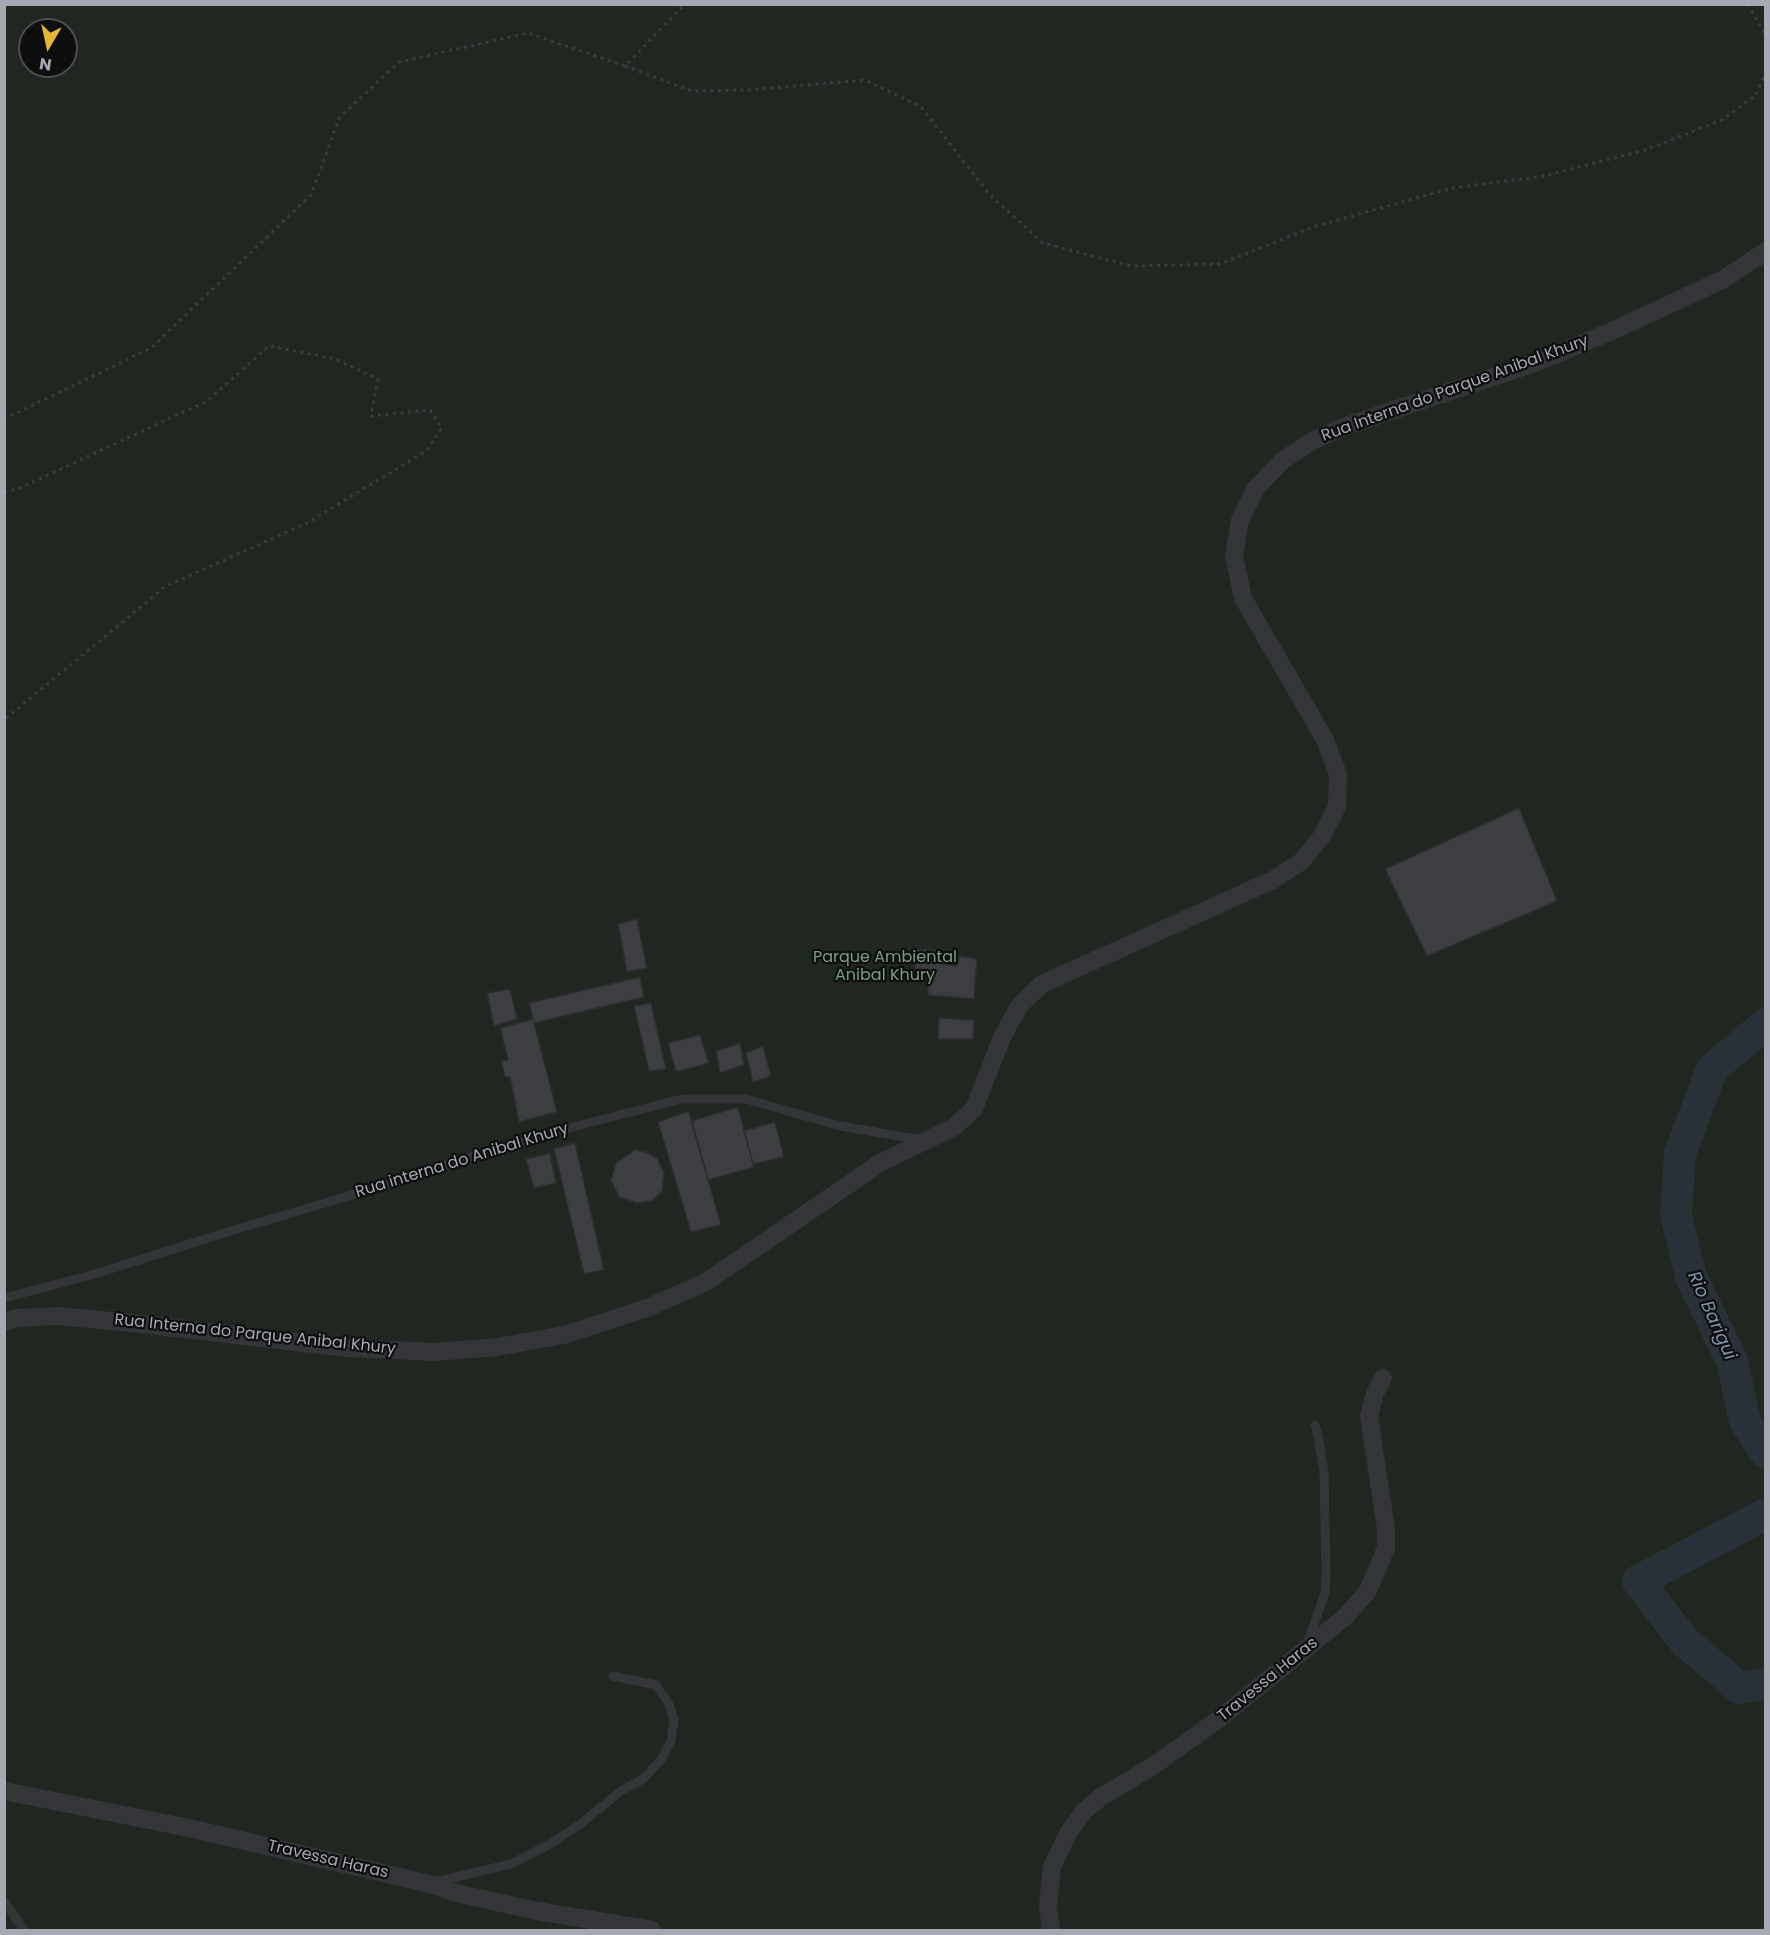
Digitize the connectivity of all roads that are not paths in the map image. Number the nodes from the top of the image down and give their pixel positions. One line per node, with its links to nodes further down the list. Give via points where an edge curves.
1 (1766, 251): 2 (street, Rua Interna do Parque Anibal Khury, via 1724,279 1612,331 1535,363 1314,440 1283,460 1256,488 1240,520 1234,556 1243,598 1325,740 1338,774 1336,807 1322,836 1302,861 1273,880 1042,984 1020,1005 1003,1035 974,1109 954,1127)
2 (926, 1141): 3 (lane, Rua interna do Anibal Khury, via 840,1126 746,1099 682,1099 557,1131 95,1274); 4 (street, Rua Interna do Parque Anibal Khury, via 880,1163 706,1282 647,1308 553,1337 435,1352 347,1348 58,1316)
3 (4, 1298)
4 (4, 1322)
5 (1383, 1378): 7 (street, Travessa Haras, via 1369,1416 1386,1548 1368,1591 1346,1617)
6 (1315, 1425): 7 (lane, via 1324,1472 1326,1575 1322,1603)
7 (1305, 1649): 14 (street, Travessa Haras, via 1219,1719 1084,1811 1052,1867 1048,1906)
8 (613, 1676): 10 (lane, via 656,1685 669,1704 674,1719 671,1742 661,1760 644,1779 621,1791 552,1843 512,1864)
9 (4, 1791): 10 (street, Travessa Haras, via 189,1828)
10 (430, 1884): 13 (street, Travessa Haras, via 537,1911)
11 (4, 1901): 12 (lane)
12 (24, 1930)
13 (652, 1930)
14 (1051, 1930)

